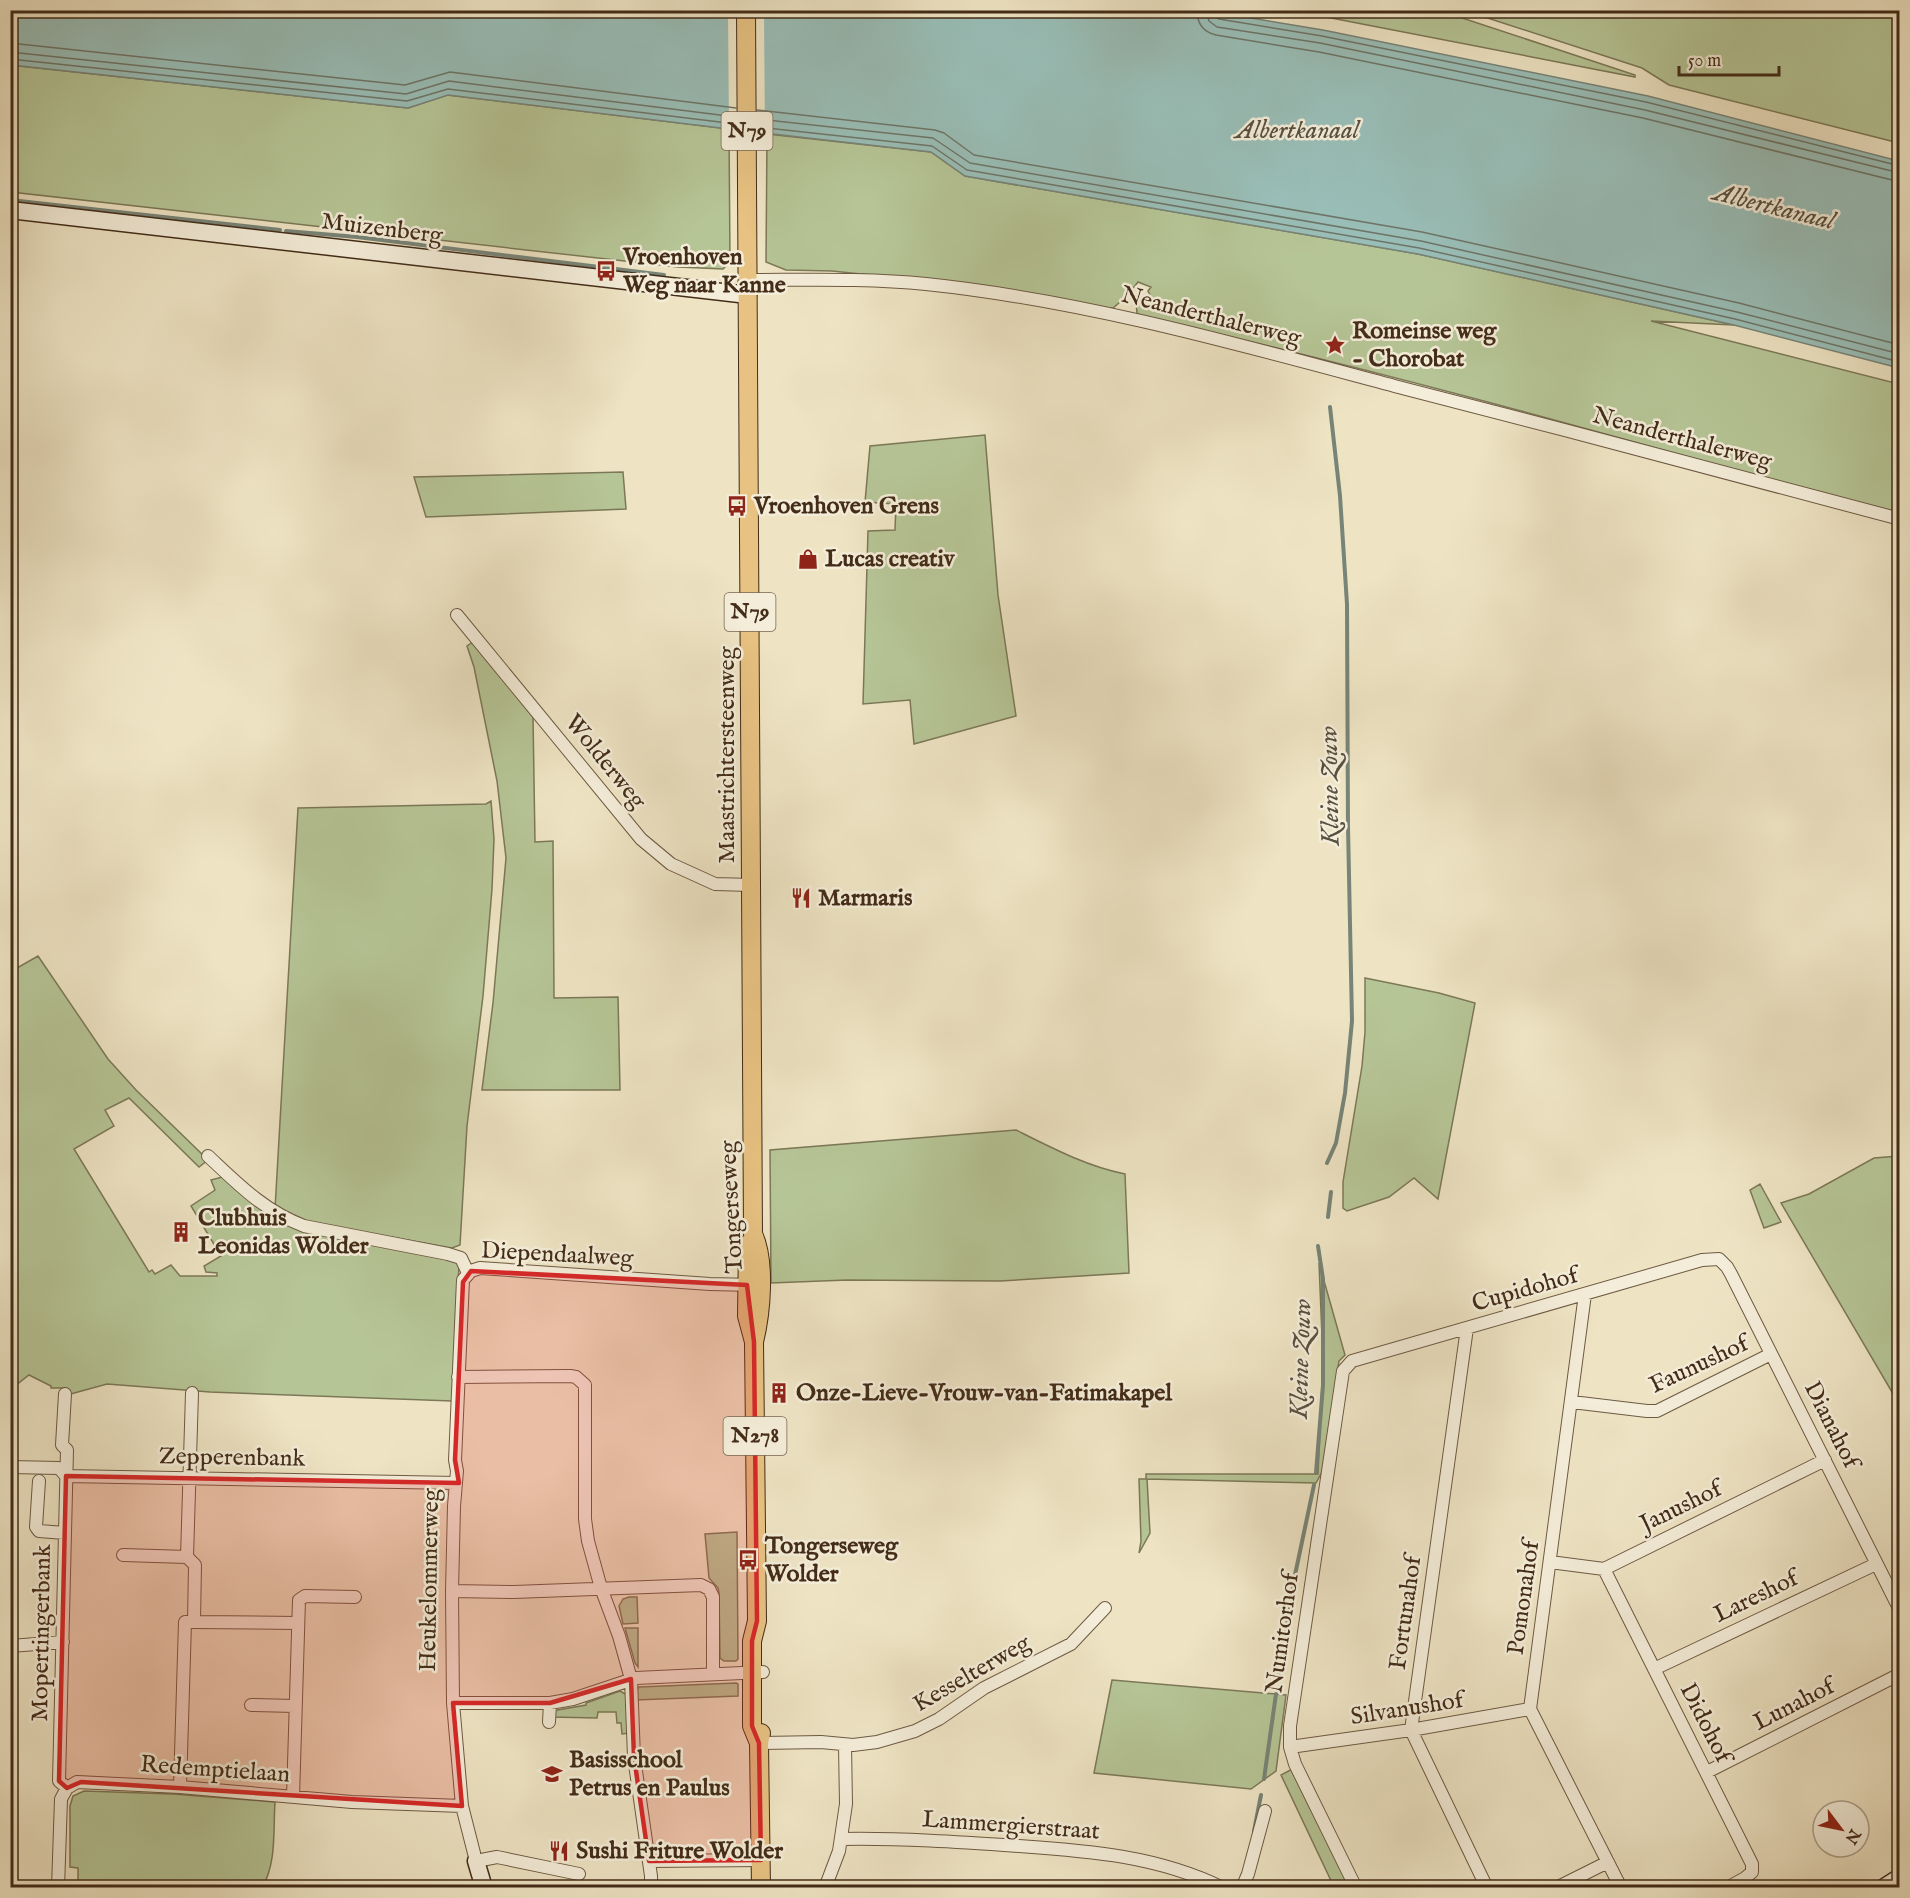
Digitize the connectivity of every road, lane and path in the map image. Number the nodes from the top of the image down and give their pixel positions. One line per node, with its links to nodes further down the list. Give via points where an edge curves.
1 (746, 10): 3 (main road, Maastrichtersteenweg / N79)
2 (10, 210): 3 (street, Muizenberg)
3 (748, 287): 4 (street, Neanderthalerweg, via 783,279 923,284 1122,315); 6 (main road, Maastrichtersteenweg / N79)
4 (1899, 519)
5 (457, 615): 6 (street, Wolderweg, via 641,839 671,864 715,884)
6 (751, 885): 7 (main road, Maastrichtersteenweg / N79)
7 (753, 1068): 11 (main road, Tongerseweg / N278, via 753,1234 748,1245)
8 (208, 1156): 10 (street, Diependaalweg, via 267,1209 293,1222 448,1254 461,1258)
9 (1723, 1261): 12 (street, Cupidohof, via 1702,1260); 14 (street, Dianahof)
10 (468, 1273): 11 (street, Diependaalweg, via 480,1268); 16 (street, Heukelommerweg, via 463,1282)
11 (754, 1285): 42 (main road, Tongerseweg / N278, via 747,1316 754,1342 757,1621 752,1641)
12 (1585, 1294): 13 (street, Cupidohof); 19 (street, Pomonahof)
13 (1467, 1328): 15 (street, Cupidohof, via 1352,1361); 52 (street, Fortunahof)
14 (1772, 1354): 19 (street, Faunushof, via 1658,1411); 20 (street, Dianahof)
15 (1343, 1371): 55 (street, Numitorhof)
16 (458, 1377): 25 (street, Heukelommerweg); 32 (street, via 570,1376 585,1385 585,1519)
17 (192, 1393): 23 (street)
18 (64, 1394): 22 (street, Mopertingerbank, via 62,1445 67,1450)
19 (1572, 1402): 29 (street, Pomonahof)
20 (1825, 1460): 30 (street, Dianahof); 31 (street, Janushof)
21 (10, 1467): 22 (street, Zepperenbank, via 59,1468)
22 (66, 1476): 23 (street, Zepperenbank); 26 (street, Mopertingerbank)
23 (190, 1479): 25 (street, Zepperenbank); 28 (street)
24 (39, 1480): 26 (street, via 36,1527 39,1531)
25 (456, 1483): 33 (street, Heukelommerweg)
26 (65, 1533): 39 (street, Mopertingerbank)
27 (123, 1555): 28 (street)
28 (187, 1557): 37 (street, via 195,1565)
29 (1550, 1562): 31 (street); 50 (street, Pomonahof)
30 (1876, 1563): 36 (street, Dianahof); 41 (street, Lareshof)
31 (1604, 1569): 41 (street, Didohof)
32 (601, 1588): 33 (street); 43 (street, via 701,1585 709,1589 713,1597); 45 (street)
33 (452, 1591): 46 (street, Heukelommerweg)
34 (355, 1597): 38 (street, via 303,1596)
35 (1105, 1608): 54 (street, Kesselterweg, via 1071,1644 984,1688 926,1726 877,1742)
36 (1899, 1610)
37 (194, 1622): 38 (street); 57 (street, via 185,1622)
38 (297, 1623): 49 (street)
39 (63, 1642): 40 (street); 58 (street, Mopertingerbank, via 59,1781)
40 (10, 1647)
41 (1654, 1669): 56 (street, Didohof)
42 (757, 1672): 43 (street); 53 (main road, Tongerseweg / N278, via 752,1726)
43 (713, 1674): 45 (street)
44 (1899, 1674): 56 (street, Lunahof)
45 (631, 1679): 47 (street); 65 (street, via 634,1757)
46 (453, 1703): 47 (street); 60 (street, Heukelommerweg)
47 (549, 1703): 51 (street)
48 (251, 1705): 49 (street)
49 (295, 1706): 59 (street)
50 (1530, 1709): 52 (street, Silvanushof); 66 (street)
51 (549, 1722)
52 (1411, 1731): 55 (street, Silvanushof); 77 (street)
53 (759, 1743): 54 (street, Kesselterweg); 63 (main road, Tongerseweg / N278)
54 (845, 1744): 62 (street, via 846,1803)
55 (1290, 1747): 76 (street, Numitorhof)
56 (1707, 1772): 80 (street, Didohof, via 1752,1864 1752,1872)
57 (180, 1787): 58 (street, Redemptielaan, via 81,1782); 59 (street, Redemptielaan)
58 (67, 1788): 69 (street, via 62,1799)
59 (293, 1797): 60 (street, Redemptielaan)
60 (462, 1806): 64 (street, Heukelommerweg)
61 (1265, 1811): 75 (street)
62 (841, 1839): 73 (street); 74 (street, Lammergierstraat, via 950,1841 1095,1852 1178,1869)
63 (761, 1860): 65 (street); 72 (main road, Tongerseweg / N278)
64 (477, 1861): 67 (street, via 497,1857); 70 (street, Heukelommerweg)
65 (649, 1861): 71 (street, via 651,1887)
66 (1608, 1862): 78 (street); 79 (street)
67 (579, 1874)
68 (1899, 1877): 81 (street)
69 (58, 1887)
70 (484, 1887)
71 (642, 1887)
72 (761, 1887)
73 (825, 1887)
74 (1223, 1887)
75 (1242, 1887)
76 (1356, 1887)
77 (1488, 1887)
78 (1556, 1887)
79 (1621, 1887)
80 (1727, 1887)
81 (1883, 1887)

